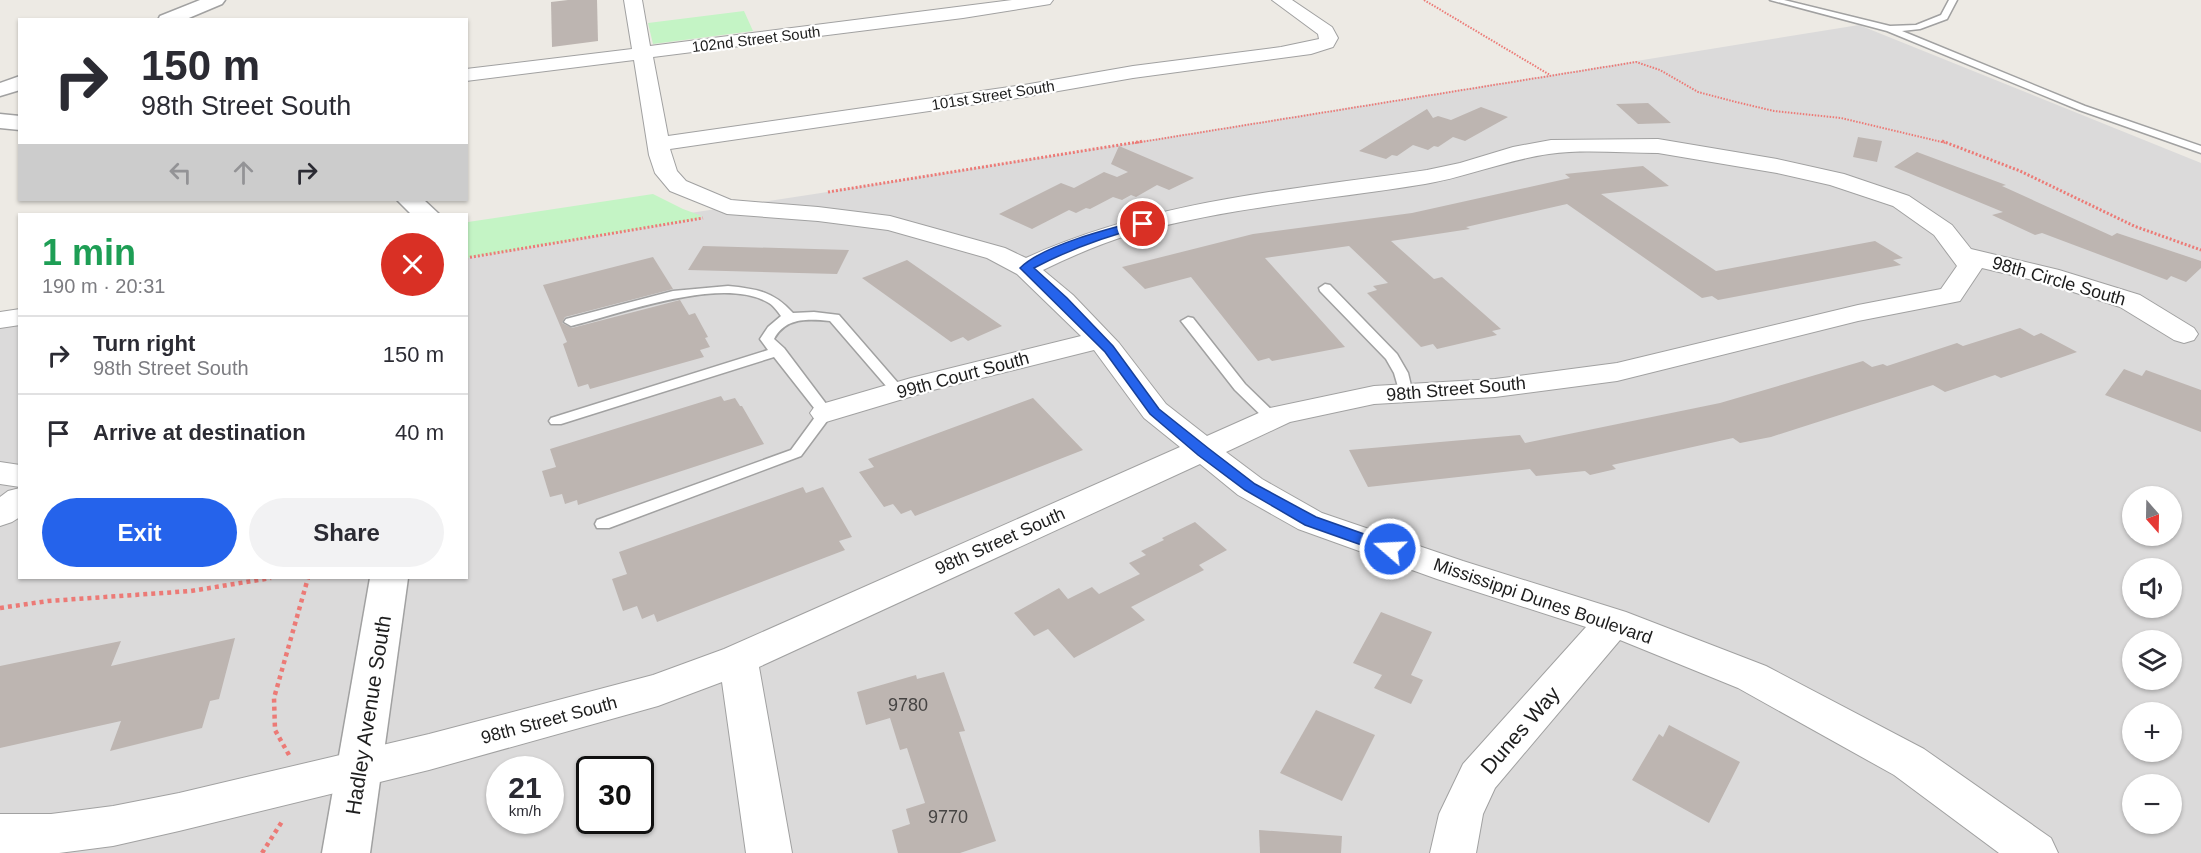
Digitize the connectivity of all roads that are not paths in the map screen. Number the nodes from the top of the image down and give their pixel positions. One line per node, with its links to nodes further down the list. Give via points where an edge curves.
1 (216, 0): 7 (street)
2 (633, 0): 9 (street, Mississippi Dunes Boulevard)
3 (1044, 0): 9 (street, 102nd Street South, via 862,17)
4 (1281, 0): 15 (street, 101st Street South, via 1326,31 1326,43 1281,54 1133,72)
5 (1774, 0): 8 (lane)
6 (1953, 0): 8 (lane, via 1944,17 1917,27)
7 (172, 18)
8 (1890, 29): 16 (lane, via 2082,108)
9 (642, 53): 10 (street, 102nd Street South); 15 (street, Mississippi Dunes Boulevard)
10 (468, 75)
11 (18, 83): 12 (street)
12 (0, 90)
13 (0, 122): 14 (street)
14 (18, 123)
15 (658, 144): 20 (street, Mississippi Dunes Boulevard, via 666,173 678,186 722,205 890,223 996,253)
16 (2201, 150)
17 (410, 201): 18 (street)
18 (425, 213)
19 (1962, 255): 20 (street, via 1943,230 1901,201 1836,179 1658,146 1609,145 1551,147 1427,177 1182,214 1103,234); 27 (street, 98th Circle South, via 2130,300); 31 (street, 98th Street South, via 1970,266 1950,295 1858,313 1617,372 1495,388)
20 (1026, 268): 28 (street, Mississippi Dunes Boulevard)
21 (1325, 288): 31 (lane, via 1392,357)
22 (18, 317): 24 (street)
23 (789, 317): 26 (lane, via 774,301 754,293 706,290); 29 (lane, via 772,327 767,339); 30 (lane, via 834,318)
24 (0, 320)
25 (1188, 321): 33 (lane, via 1240,387)
26 (571, 322)
27 (2184, 334)
28 (1100, 340): 30 (street, 99th Court South); 35 (street, Mississippi Dunes Boulevard, via 1155,411)
29 (779, 351): 32 (lane); 34 (lane)
30 (898, 391): 32 (street, 99th Court South)
31 (1406, 393): 33 (street, 98th Street South, via 1374,395)
32 (826, 413): 40 (lane, via 796,453)
33 (1272, 418): 35 (street, 98th Street South)
34 (556, 421)
35 (1203, 452): 42 (street, Mississippi Dunes Boulevard, via 1250,487 1310,521); 43 (street, 98th Street South)
36 (0, 473): 37 (street)
37 (18, 476)
38 (18, 500): 39 (street)
39 (0, 514)
40 (603, 524)
41 (389, 579): 44 (street, Hadley Avenue South)
42 (1613, 622): 48 (street, Dunes Way, via 1478,777 1461,814); 49 (street, Mississippi Dunes Boulevard, via 1752,676 1909,762)
43 (738, 660): 44 (street, 98th Street South, via 658,690); 47 (street)
44 (360, 770): 45 (street, 98th Street South, via 113,826 51,834); 46 (street, Hadley Avenue South)
45 (0, 834)
46 (346, 853)
47 (769, 853)
48 (1453, 853)
49 (2035, 853)

